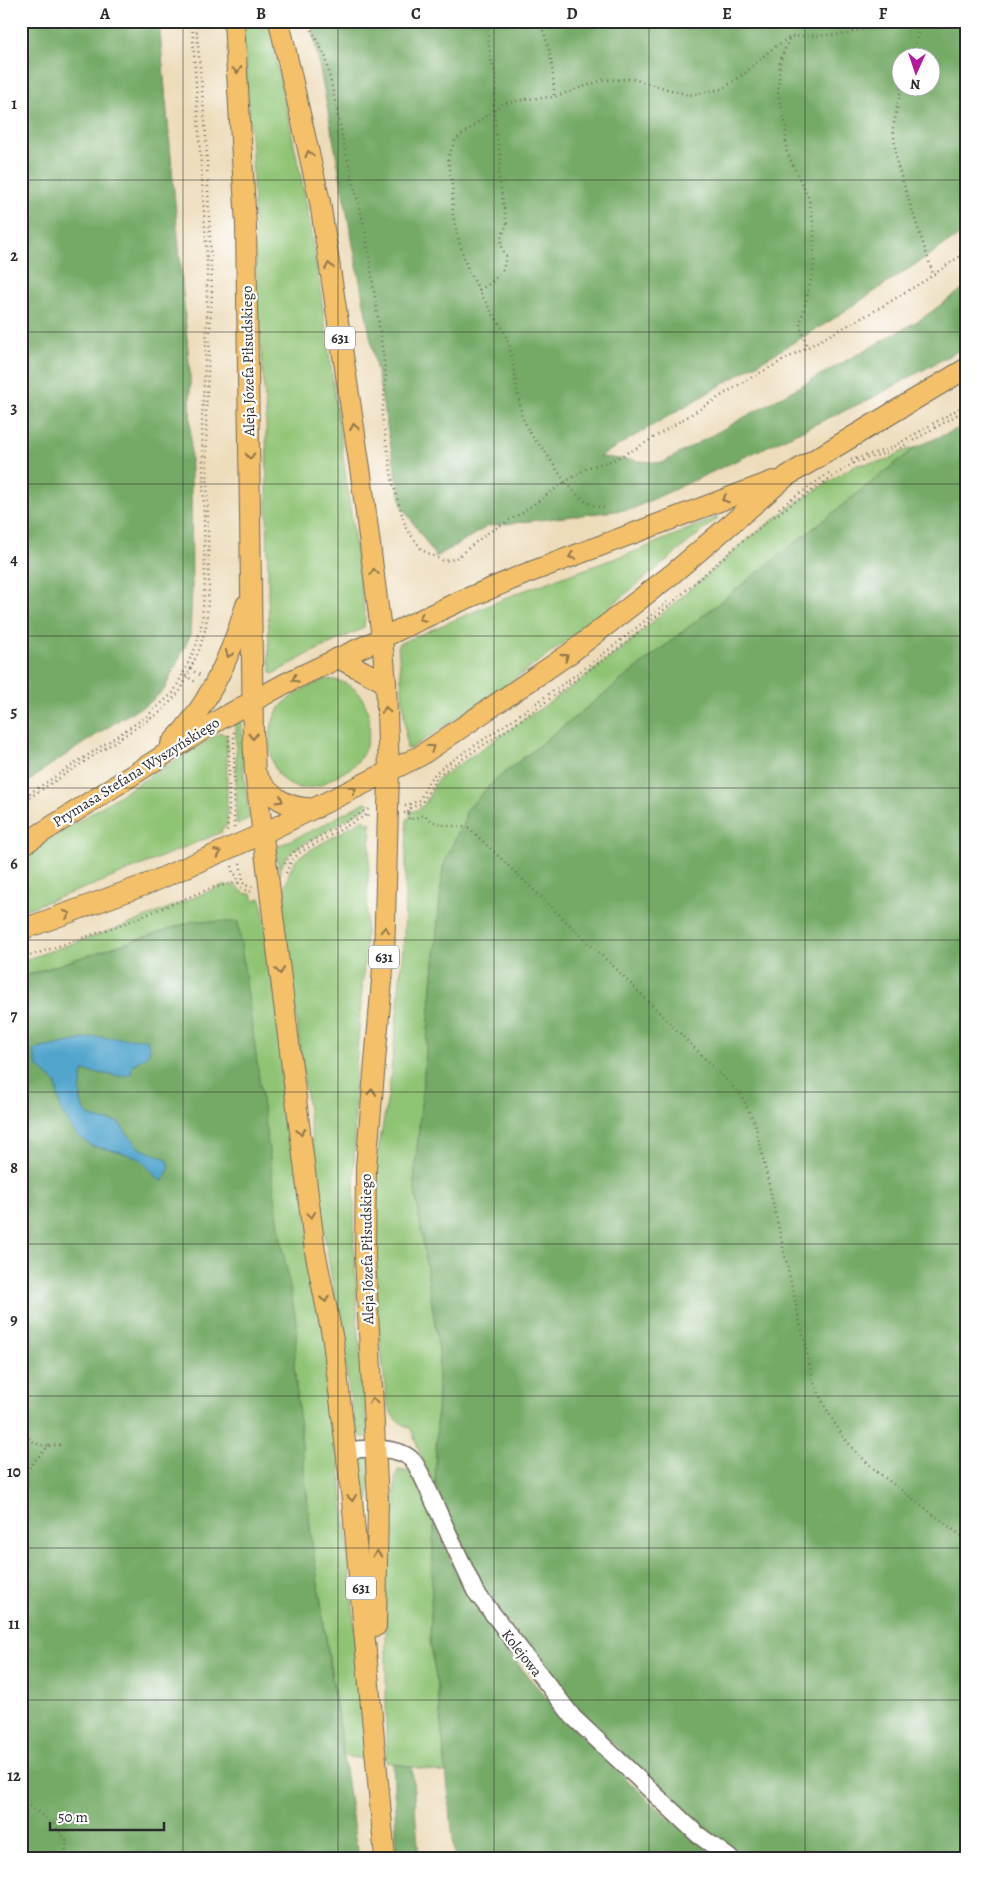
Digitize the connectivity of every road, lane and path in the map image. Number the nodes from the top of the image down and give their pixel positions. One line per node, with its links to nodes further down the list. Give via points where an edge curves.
1 (192, 21): 29 (path, via 207,260 202,420 205,578 202,622 196,646)
2 (196, 21): 30 (path, via 206,138 212,291 206,411 209,588 206,626)
3 (234, 21): 26 (main road, Aleja Józefa Piłsudskiego / 631, one-way to 26, via 246,225)
4 (279, 21): 27 (main road, 631, one-way to 4, via 320,202)
5 (307, 21): 24 (path, via 326,58 366,234 386,375 382,415 385,440 406,528 422,550 443,562 455,559 486,534)
6 (484, 21): 14 (path, via 497,80)
7 (539, 21): 12 (path, via 548,47)
8 (887, 21): 10 (path, via 847,34)
9 (921, 21): 11 (path)
10 (790, 37): 12 (path, via 722,89 689,95 632,79 603,80); 18 (path, via 780,61 778,94 786,125 786,150 809,199 814,227 814,268 800,325)
11 (914, 48)
12 (554, 97): 14 (path, via 502,104)
13 (899, 98): 16 (path, via 893,128 897,164)
14 (495, 110): 17 (path, via 501,160 498,173 507,224 501,238 506,256 503,270); 17 (path, via 455,140 448,158 453,216 459,242 467,268)
15 (967, 251): 16 (path)
16 (933, 275): 18 (path)
17 (479, 290): 24 (path, via 504,330 522,417)
18 (807, 348): 24 (path, via 637,448 611,461 589,467)
19 (967, 368): 23 (main road)
20 (967, 404): 22 (path, via 891,448)
21 (967, 410): 41 (path, via 897,450 855,462 783,510 746,538 627,642 514,725 438,775 420,805)
22 (876, 452)
23 (787, 476): 27 (main road, one-way to 27, via 525,574 456,602); 36 (main road, one-way to 23, via 420,756 569,654 671,575)
24 (565, 482): 25 (path, via 584,502)
25 (606, 508)
26 (251, 574): 32 (main road, one-way to 32, via 238,631 224,667); 33 (main road, Aleja Józefa Piłsudskiego / 631)
27 (382, 638): 28 (main road); 31 (main road, 631)
28 (338, 658): 31 (main road); 33 (main road, one-way to 33)
29 (183, 674): 30 (path); 38 (path, via 173,693 146,718)
30 (187, 676): 32 (path); 39 (path, via 181,690 162,711)
31 (386, 683): 36 (main road, 631, one-way to 31)
32 (210, 691): 37 (main road, via 175,740)
33 (252, 701): 34 (main road, Prymasa Stefana Wyszyńskiego); 35 (main road, 631, one-way to 35)
34 (222, 718): 37 (main road, Prymasa Stefana Wyszyńskiego); 44 (path, via 230,730 227,829)
35 (255, 772): 40 (main road, one-way to 40, via 264,788 278,799 295,807); 42 (main road, 631)
36 (389, 772): 40 (main road, one-way to 36); 41 (main road, Aleja Józefa Piłsudskiego / 631)
37 (131, 776): 43 (main road, Prymasa Stefana Wyszyńskiego)
38 (21, 799)
39 (21, 803)
40 (317, 808): 42 (main road)
41 (398, 814): 45 (path, via 368,817 368,814 299,854 291,861); 53 (main road, Aleja Józefa Piłsudskiego / 631, one-way to 41, via 365,1257 366,1167); 58 (path, via 409,820 424,815 440,825 469,828 741,1095 755,1123 814,1380 825,1407 841,1434 876,1471)
42 (262, 834): 44 (main road); 47 (main road, Aleja Józefa Piłsudskiego / 631)
43 (21, 846)
44 (230, 848): 46 (path); 48 (main road, one-way to 44, via 150,883)
45 (286, 876)
46 (238, 882): 47 (path, via 242,889 253,891 254,895); 49 (path, via 211,888 126,923)
47 (270, 892): 54 (main road, Aleja Józefa Piłsudskiego / 631, one-way to 54, via 315,1251 333,1340)
48 (21, 930)
49 (21, 960)
50 (21, 1432): 52 (path, via 36,1444)
51 (60, 1445): 52 (path)
52 (48, 1446): 55 (path, via 25,1472)
53 (376, 1449): 54 (street, Kolejowa); 59 (main road, Aleja Józefa Piłsudskiego / 631, one-way to 53); 63 (street, Kolejowa, via 395,1451 412,1459 475,1591 573,1717 697,1834)
54 (345, 1450): 59 (main road, Aleja Józefa Piłsudskiego / 631, one-way to 59)
55 (21, 1486)
56 (21, 1492): 57 (path, via 27,1505)
57 (21, 1526)
58 (967, 1540)
59 (374, 1726): 62 (main road, Aleja Józefa Piłsudskiego / 631)
60 (21, 1800): 61 (path, via 54,1824 66,1840)
61 (66, 1858)
62 (385, 1858)
63 (730, 1858)

